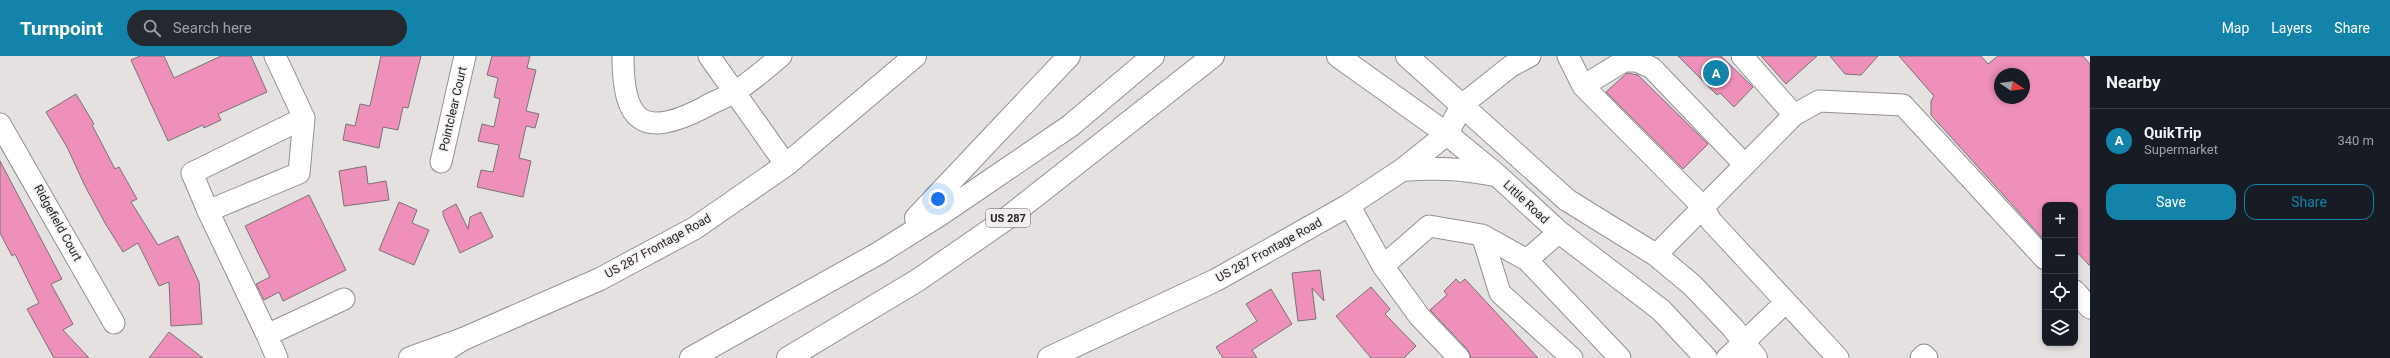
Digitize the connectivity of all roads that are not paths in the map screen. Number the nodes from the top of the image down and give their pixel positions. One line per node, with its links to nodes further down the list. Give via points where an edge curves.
1 (275, 56): 19 (street)
2 (465, 56): 22 (street, Pointclear Court)
3 (623, 56): 16 (street, via 624,90 631,108 641,119 654,124 681,119)
4 (708, 56): 16 (street)
5 (781, 56): 16 (street)
6 (915, 56): 23 (main road, US 287 Frontage Road)
7 (1069, 56): 32 (main road, via 938,198)
8 (1153, 56): 32 (main road, via 1070,126)
9 (1213, 56): 49 (main road, US 287, via 1006,219 918,280)
10 (1338, 56): 21 (main road, Little Road)
11 (1407, 56): 17 (main road)
12 (1530, 56): 17 (street, via 1511,66)
13 (1568, 56): 15 (street)
14 (1742, 56): 18 (street)
15 (1583, 86): 24 (street, via 1624,61 1637,61 1652,68); 28 (street)
16 (734, 93): 23 (street)
17 (1462, 105): 21 (main road, US 287 Frontage Road); 33 (main road, via 1567,200)
18 (1794, 115): 24 (street); 34 (street, via 1819,101 1903,105)
19 (304, 118): 29 (street, via 299,173); 29 (street, via 192,172)
20 (0, 124): 41 (street, Ridgefield Court)
21 (1448, 134): 25 (main road, US 287 Frontage Road); 26 (main road, Little Road)
22 (441, 162)
23 (786, 165): 43 (main road, US 287 Frontage Road, via 688,232 600,279)
24 (1745, 165): 28 (street)
25 (1402, 170): 26 (main road, via 1462,168); 27 (main road, US 287 Frontage Road)
26 (1498, 176): 30 (main road, Little Road)
27 (1349, 206): 36 (street); 50 (main road, US 287 Frontage Road, via 1216,280)
28 (1703, 207): 33 (street); 39 (street, via 1711,221)
29 (208, 211): 42 (street)
30 (1559, 232): 35 (street); 54 (main road, Little Road, via 1661,310)
31 (1482, 235): 35 (street); 36 (street, via 1429,226); 52 (street, via 1500,293)
32 (880, 253): 48 (main road)
33 (1656, 255): 44 (main road, via 1692,285)
34 (2042, 256)
35 (1527, 260): 53 (street)
36 (1383, 266): 51 (street, via 1419,316)
37 (2078, 294): 40 (street)
38 (344, 299): 42 (street)
39 (1785, 303): 44 (street); 56 (street)
40 (2090, 308)
41 (114, 323)
42 (267, 335): 45 (street)
43 (463, 339): 46 (main road, US 287 Frontage Road); 47 (main road)
44 (1750, 350): 55 (street)
45 (277, 358)
46 (410, 358)
47 (433, 358)
48 (691, 358)
49 (788, 358)
50 (1049, 358)
51 (1459, 358)
52 (1572, 358)
53 (1620, 358)
54 (1706, 358)
55 (1727, 358)
56 (1838, 358)
57 (1921, 358): 58 (street, via 1924,355)
58 (1927, 358)

